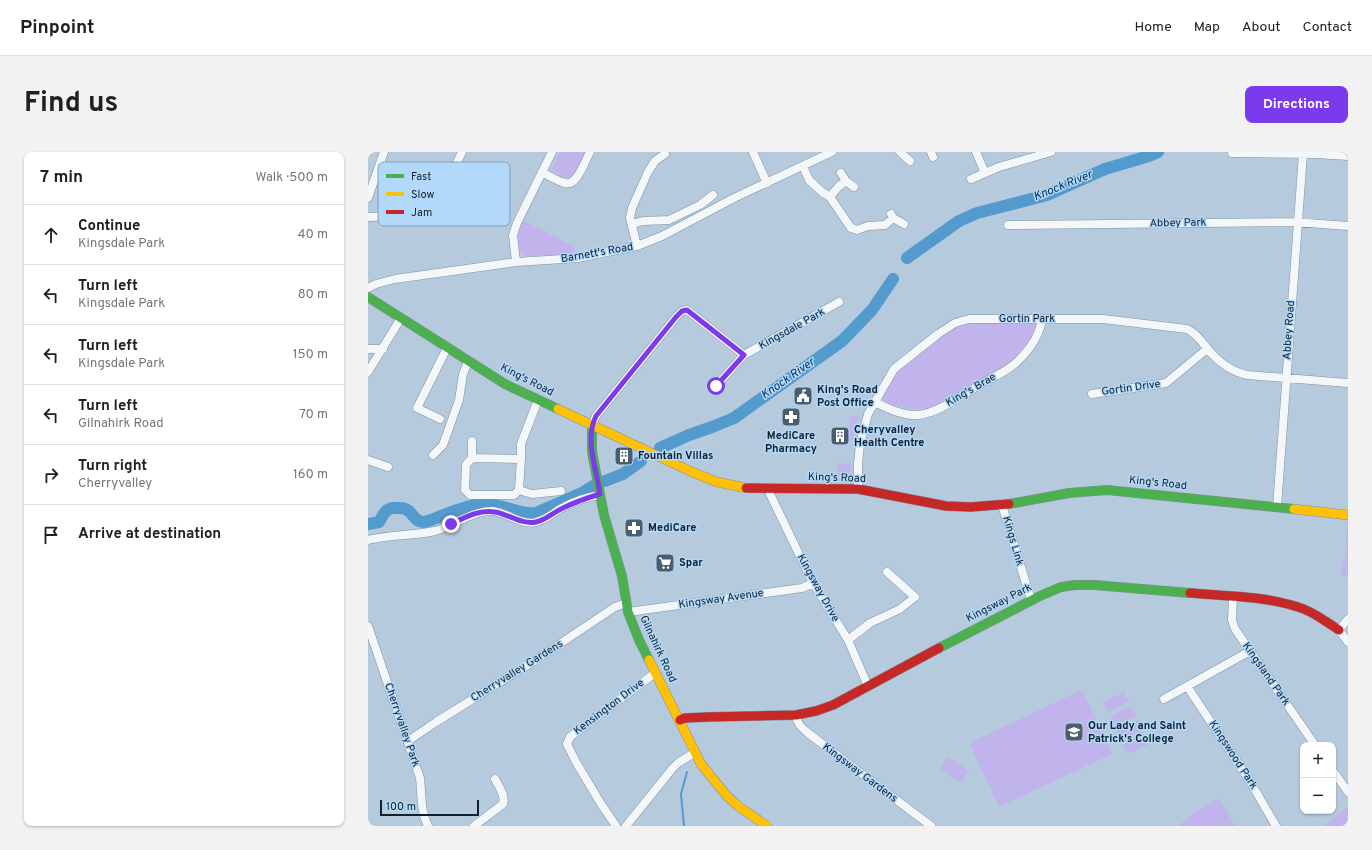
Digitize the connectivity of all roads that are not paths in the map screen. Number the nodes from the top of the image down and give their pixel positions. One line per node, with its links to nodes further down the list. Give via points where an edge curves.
1 (384, 152): 16 (street)
2 (462, 152): 17 (street)
3 (552, 152): 20 (street)
4 (590, 152): 20 (street, via 575,181 570,184)
5 (753, 152): 25 (street)
6 (832, 152): 13 (street, Barnett's Road)
7 (900, 152): 15 (street)
8 (976, 152): 22 (street)
9 (1049, 152): 22 (street)
10 (1232, 153): 12 (street)
11 (665, 154): 33 (street, via 655,161 648,172 632,208)
12 (1303, 154): 14 (street); 32 (street, Abbey Road)
13 (820, 155): 18 (street, Barnett's Road)
14 (1348, 156)
15 (910, 161)
16 (381, 162)
17 (457, 162)
18 (803, 166): 25 (street, Barnett's Road); 28 (street, via 809,180)
19 (378, 169): 29 (street)
20 (542, 172): 38 (street, via 513,235)
21 (841, 173): 24 (street)
22 (985, 173): 23 (street)
23 (971, 179)
24 (846, 180): 26 (street); 28 (street)
25 (767, 183): 37 (street, Barnett's Road)
26 (854, 187)
27 (713, 196): 33 (street, via 669,220)
28 (830, 197): 34 (street, via 851,228 857,230 868,226 885,225 892,216)
29 (368, 198)
30 (378, 215): 31 (street)
31 (368, 216)
32 (1298, 222): 35 (street, Abbey Park); 36 (street, Abbey Park); 51 (street, Abbey Road)
33 (632, 224): 37 (street)
34 (904, 224)
35 (1008, 225)
36 (1348, 226)
37 (637, 246): 38 (street, Barnett's Road, via 578,258)
38 (516, 262): 39 (street, Barnett's Road, via 395,279)
39 (368, 288)
40 (368, 297): 42 (street, King's Road)
41 (839, 302): 48 (street, Kingsdale Park)
42 (401, 318): 44 (street, King's Road); 46 (street)
43 (1042, 319): 47 (street, Gortin Park, via 1103,319 1187,329 1195,334); 56 (street, Gortin Park, via 981,318 955,323 894,369); 56 (street, King's Brae, via 1037,336 1018,361 937,409 917,415 903,413)
44 (447, 348): 49 (street, King's Road); 57 (street, via 417,408)
45 (368, 349): 46 (street)
46 (383, 349): 50 (street)
47 (1207, 349): 51 (street, Gortin Park, via 1221,364 1236,372); 54 (street, Gortin Drive, via 1166,383)
48 (744, 355): 53 (street, Kingsdale Park); 59 (street, via 687,310 682,311 596,416)
49 (468, 362): 55 (street, King's Road); 62 (street, via 463,374 459,400 443,445)
50 (368, 372)
51 (1286, 378): 52 (street, Gortin Park); 73 (street, Abbey Road)
52 (1348, 383)
53 (716, 386)
54 (1092, 394)
55 (538, 400): 58 (street, King's Road); 64 (street, via 521,444)
56 (874, 402): 68 (street, Gortin Park, via 860,444)
57 (440, 419)
58 (581, 420): 59 (street, King's Road); 61 (street)
59 (592, 425): 61 (street, Gilnahirk Road); 67 (street, King's Road, via 716,482 743,488)
60 (472, 441): 63 (street)
61 (591, 444): 71 (street, Gilnahirk Road)
62 (433, 455)
63 (473, 458): 64 (street); 69 (street, via 466,465 464,485 467,493 514,495)
64 (521, 459): 69 (street)
65 (368, 460): 66 (street)
66 (388, 467)
67 (770, 489): 68 (street, King's Road); 77 (street, Kingsway Drive, via 786,530)
68 (858, 489): 72 (street, King's Road, via 946,506)
69 (519, 490): 70 (street, via 532,494)
70 (561, 491)
71 (600, 494): 75 (street, via 562,508 535,523 493,511 476,514 435,531); 80 (street, Gilnahirk Road, via 622,576)
72 (1002, 506): 73 (street, King's Road, via 1069,493 1107,490); 79 (street, Kings Link)
73 (1277, 507): 74 (street, King's Road)
74 (1348, 515)
75 (368, 540)
76 (888, 572): 84 (street, via 915,597 900,609 870,623)
77 (813, 583): 80 (street, Kingsway Avenue, via 802,588); 84 (street, Kingsway Drive)
78 (1233, 597): 79 (street, Kingsway Park, via 1076,584 1056,588); 83 (street, Kingsway Park, via 1267,600 1299,607); 86 (street, Kingsland Park, via 1232,620)
79 (1031, 600): 88 (street, Kingsway Park)
80 (627, 607): 87 (street, Gilnahirk Road); 93 (street, Cherryvalley Gardens, via 615,607)
81 (1348, 620): 83 (street)
82 (368, 626): 93 (street, Cherryvalley Park)
83 (1339, 630): 85 (street)
84 (848, 640): 88 (street, Kingsway Drive)
85 (1348, 642)
86 (1250, 651): 89 (street); 94 (street, Kingsland Park)
87 (655, 673): 92 (street, Gilnahirk Road); 101 (street, Kensington Drive, via 568,741 576,762)
88 (868, 686): 91 (street, Kingsway Park, via 833,705)
89 (1187, 686): 90 (street); 105 (street, Kingswood Park)
90 (1164, 699)
91 (796, 715): 92 (street, Kingsway Park, via 708,716); 104 (street, Kingsway Gardens, via 800,726 808,733)
92 (680, 720): 95 (street, Gilnahirk Road)
93 (408, 741): 99 (street, Cherryvalley Park, via 420,778 420,799 423,817)
94 (1313, 742)
95 (694, 753): 102 (street, via 672,769); 103 (street, Gilnahirk Road, via 727,796)
96 (1336, 775): 98 (street)
97 (495, 779): 100 (street, via 505,800)
98 (1348, 792)
99 (428, 826)
100 (474, 826)
101 (616, 826)
102 (626, 826)
103 (767, 826)
104 (931, 826)
105 (1276, 826)

